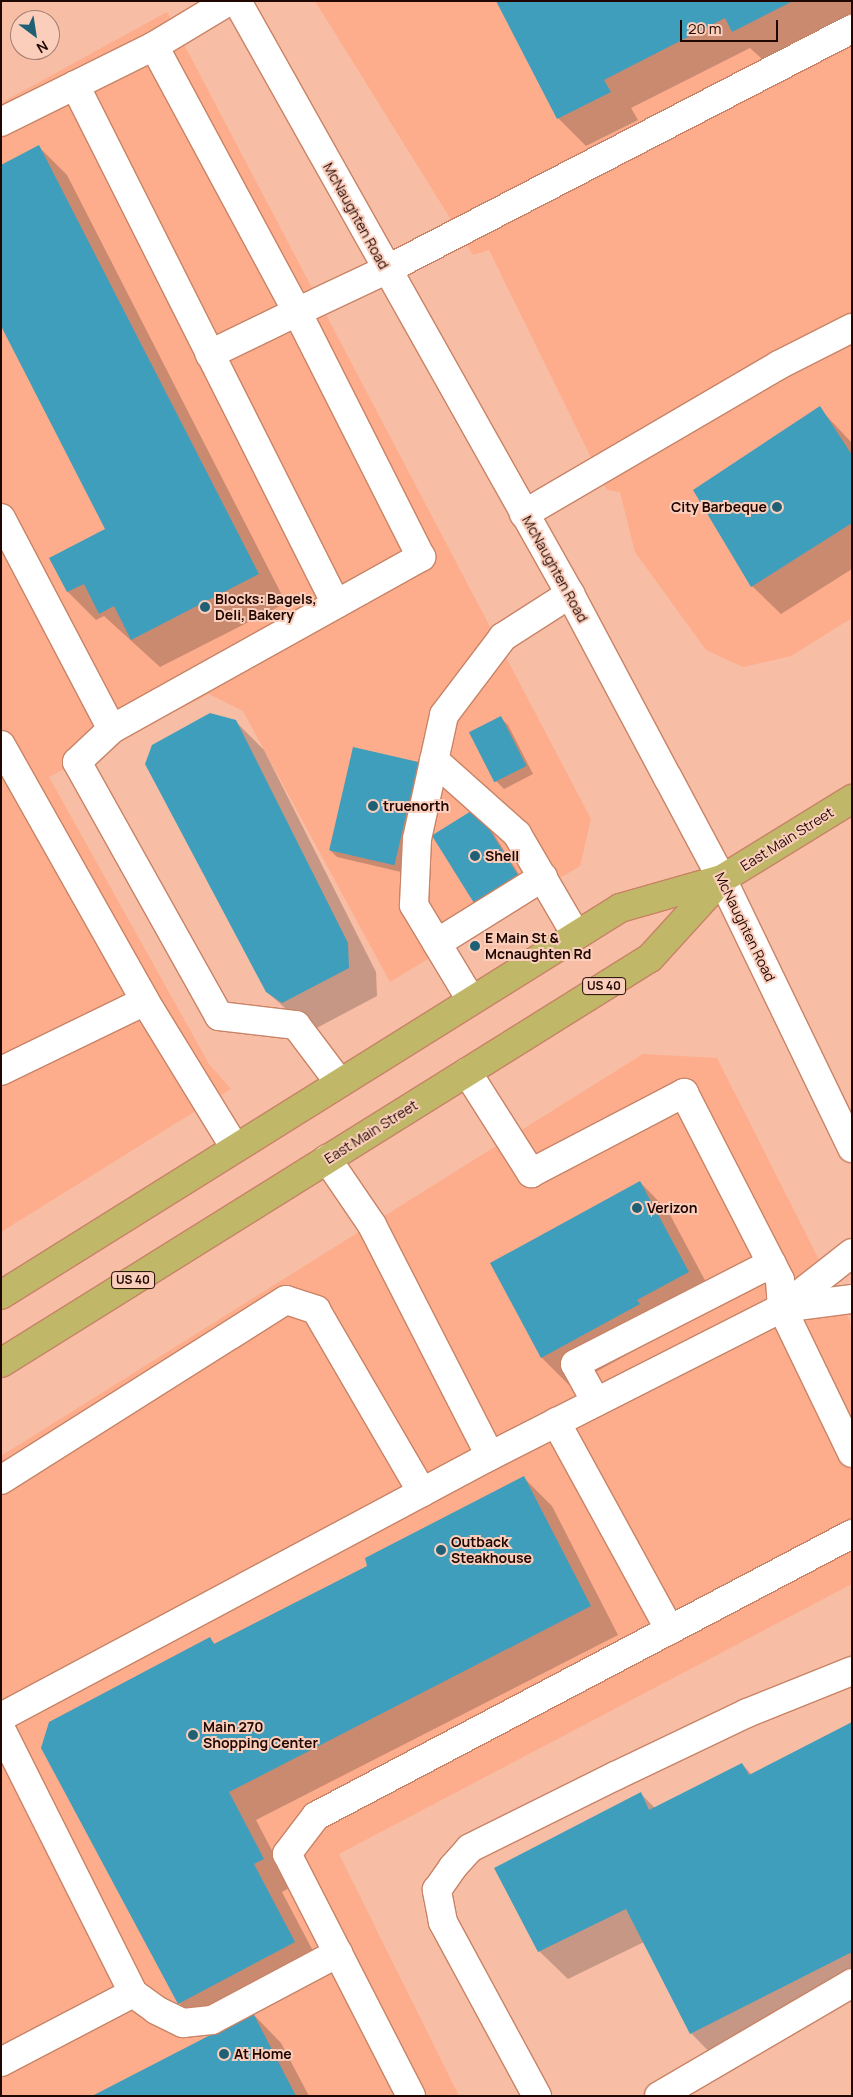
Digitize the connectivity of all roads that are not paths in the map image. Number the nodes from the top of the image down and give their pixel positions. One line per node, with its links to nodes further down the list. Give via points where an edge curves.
1 (229, 1): 4 (street)
2 (237, 1): 7 (street, McNaughten Road)
3 (852, 29): 7 (street)
4 (154, 46): 5 (street); 8 (street)
5 (75, 85): 6 (street); 10 (street)
6 (1, 122)
7 (386, 270): 8 (street); 11 (street, McNaughten Road)
8 (297, 312): 10 (street); 14 (street, via 421,557)
9 (852, 328): 11 (street, via 779,365)
10 (210, 354): 14 (street)
11 (524, 514): 13 (street, McNaughten Road)
12 (1, 518): 15 (street)
13 (570, 594): 17 (street, via 503,637 444,715); 20 (street, McNaughten Road)
14 (336, 604): 15 (street)
15 (112, 729): 27 (street, via 77,762 219,1016 296,1025)
16 (1, 745): 24 (street)
17 (434, 760): 19 (street, via 518,834); 22 (street, via 417,839 414,905)
18 (852, 799): 20 (main road, East Main Street / US 40)
19 (543, 877): 21 (street); 22 (street)
20 (722, 879): 21 (main road, East Main Street / US 40, via 620,908); 26 (main road, East Main Street / US 40, via 650,958); 29 (street, McNaughten Road)
21 (576, 935): 23 (main road, East Main Street / US 40)
22 (437, 943): 23 (street)
23 (472, 1000): 27 (main road, East Main Street / US 40)
24 (145, 1001): 25 (street); 28 (street)
25 (1, 1071)
26 (468, 1072): 30 (main road, East Main Street / US 40); 32 (street, via 531,1173 684,1093)
27 (339, 1082): 28 (main road, East Main Street / US 40)
28 (235, 1148): 33 (main road, East Main Street / US 40)
29 (852, 1148)
30 (327, 1159): 36 (main road, East Main Street / US 40); 40 (street, via 372,1225)
31 (852, 1253): 35 (street)
32 (772, 1263): 35 (street, via 780,1280); 37 (street, via 575,1364)
33 (1, 1295)
34 (852, 1299): 35 (street)
35 (782, 1308): 37 (street); 39 (street)
36 (1, 1363)
37 (596, 1402): 38 (street)
38 (556, 1422): 40 (street); 44 (street)
39 (852, 1453)
40 (490, 1456): 42 (street)
41 (1, 1480): 42 (street, via 286,1300 316,1310)
42 (422, 1492): 46 (street)
43 (852, 1534): 44 (street)
44 (670, 1630): 48 (street, via 316,1816 287,1854)
45 (852, 1671): 53 (street, via 747,1713 615,1776 470,1848 453,1867 437,1890 443,1922)
46 (1, 1717)
47 (1, 1730): 50 (street)
48 (338, 1953): 50 (street, via 212,2020 183,2023 156,2010); 52 (street)
49 (852, 1983): 54 (street)
50 (133, 1993): 51 (street)
51 (1, 2062)
52 (411, 2096)
53 (537, 2096)
54 (659, 2096)

